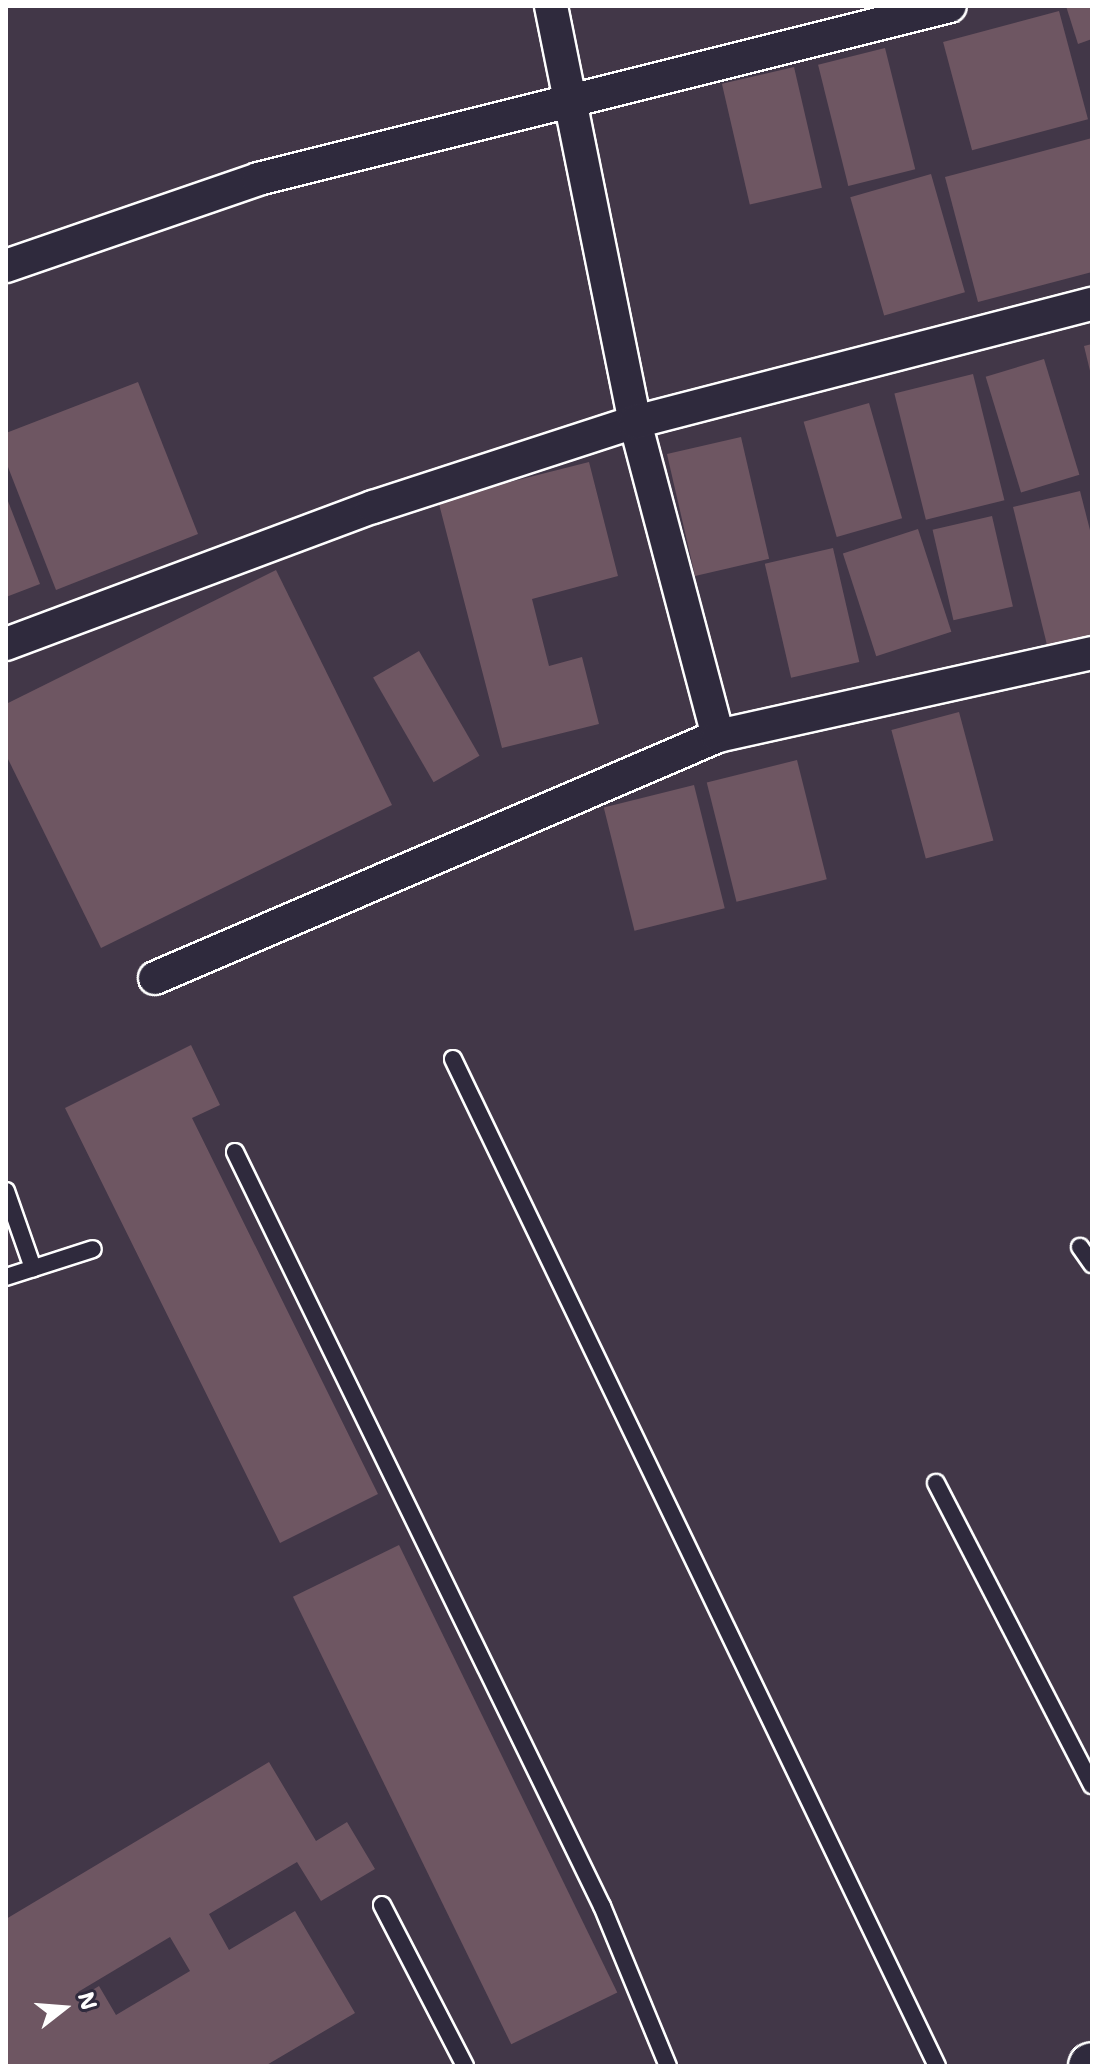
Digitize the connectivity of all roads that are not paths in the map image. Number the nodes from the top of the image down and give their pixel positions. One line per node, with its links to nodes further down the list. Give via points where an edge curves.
1 (551, 6): 3 (street)
2 (950, 6): 3 (street)
3 (574, 100): 4 (street, via 258,179); 6 (street)
4 (6, 266)
5 (1092, 304): 6 (street)
6 (635, 422): 7 (street, via 373,507); 9 (street)
7 (6, 644)
8 (1092, 653): 9 (street)
9 (718, 736): 10 (street)
10 (155, 978)
11 (453, 1059): 24 (lane)
12 (235, 1152): 23 (lane, via 602,1906)
13 (6, 1191): 17 (lane)
14 (1080, 1247): 16 (lane)
15 (93, 1249): 17 (lane)
16 (1092, 1264)
17 (33, 1268): 18 (lane)
18 (6, 1277)
19 (936, 1483): 20 (lane)
20 (1092, 1785)
21 (382, 1905): 22 (lane)
22 (465, 2066)
23 (668, 2066)
24 (937, 2066)

